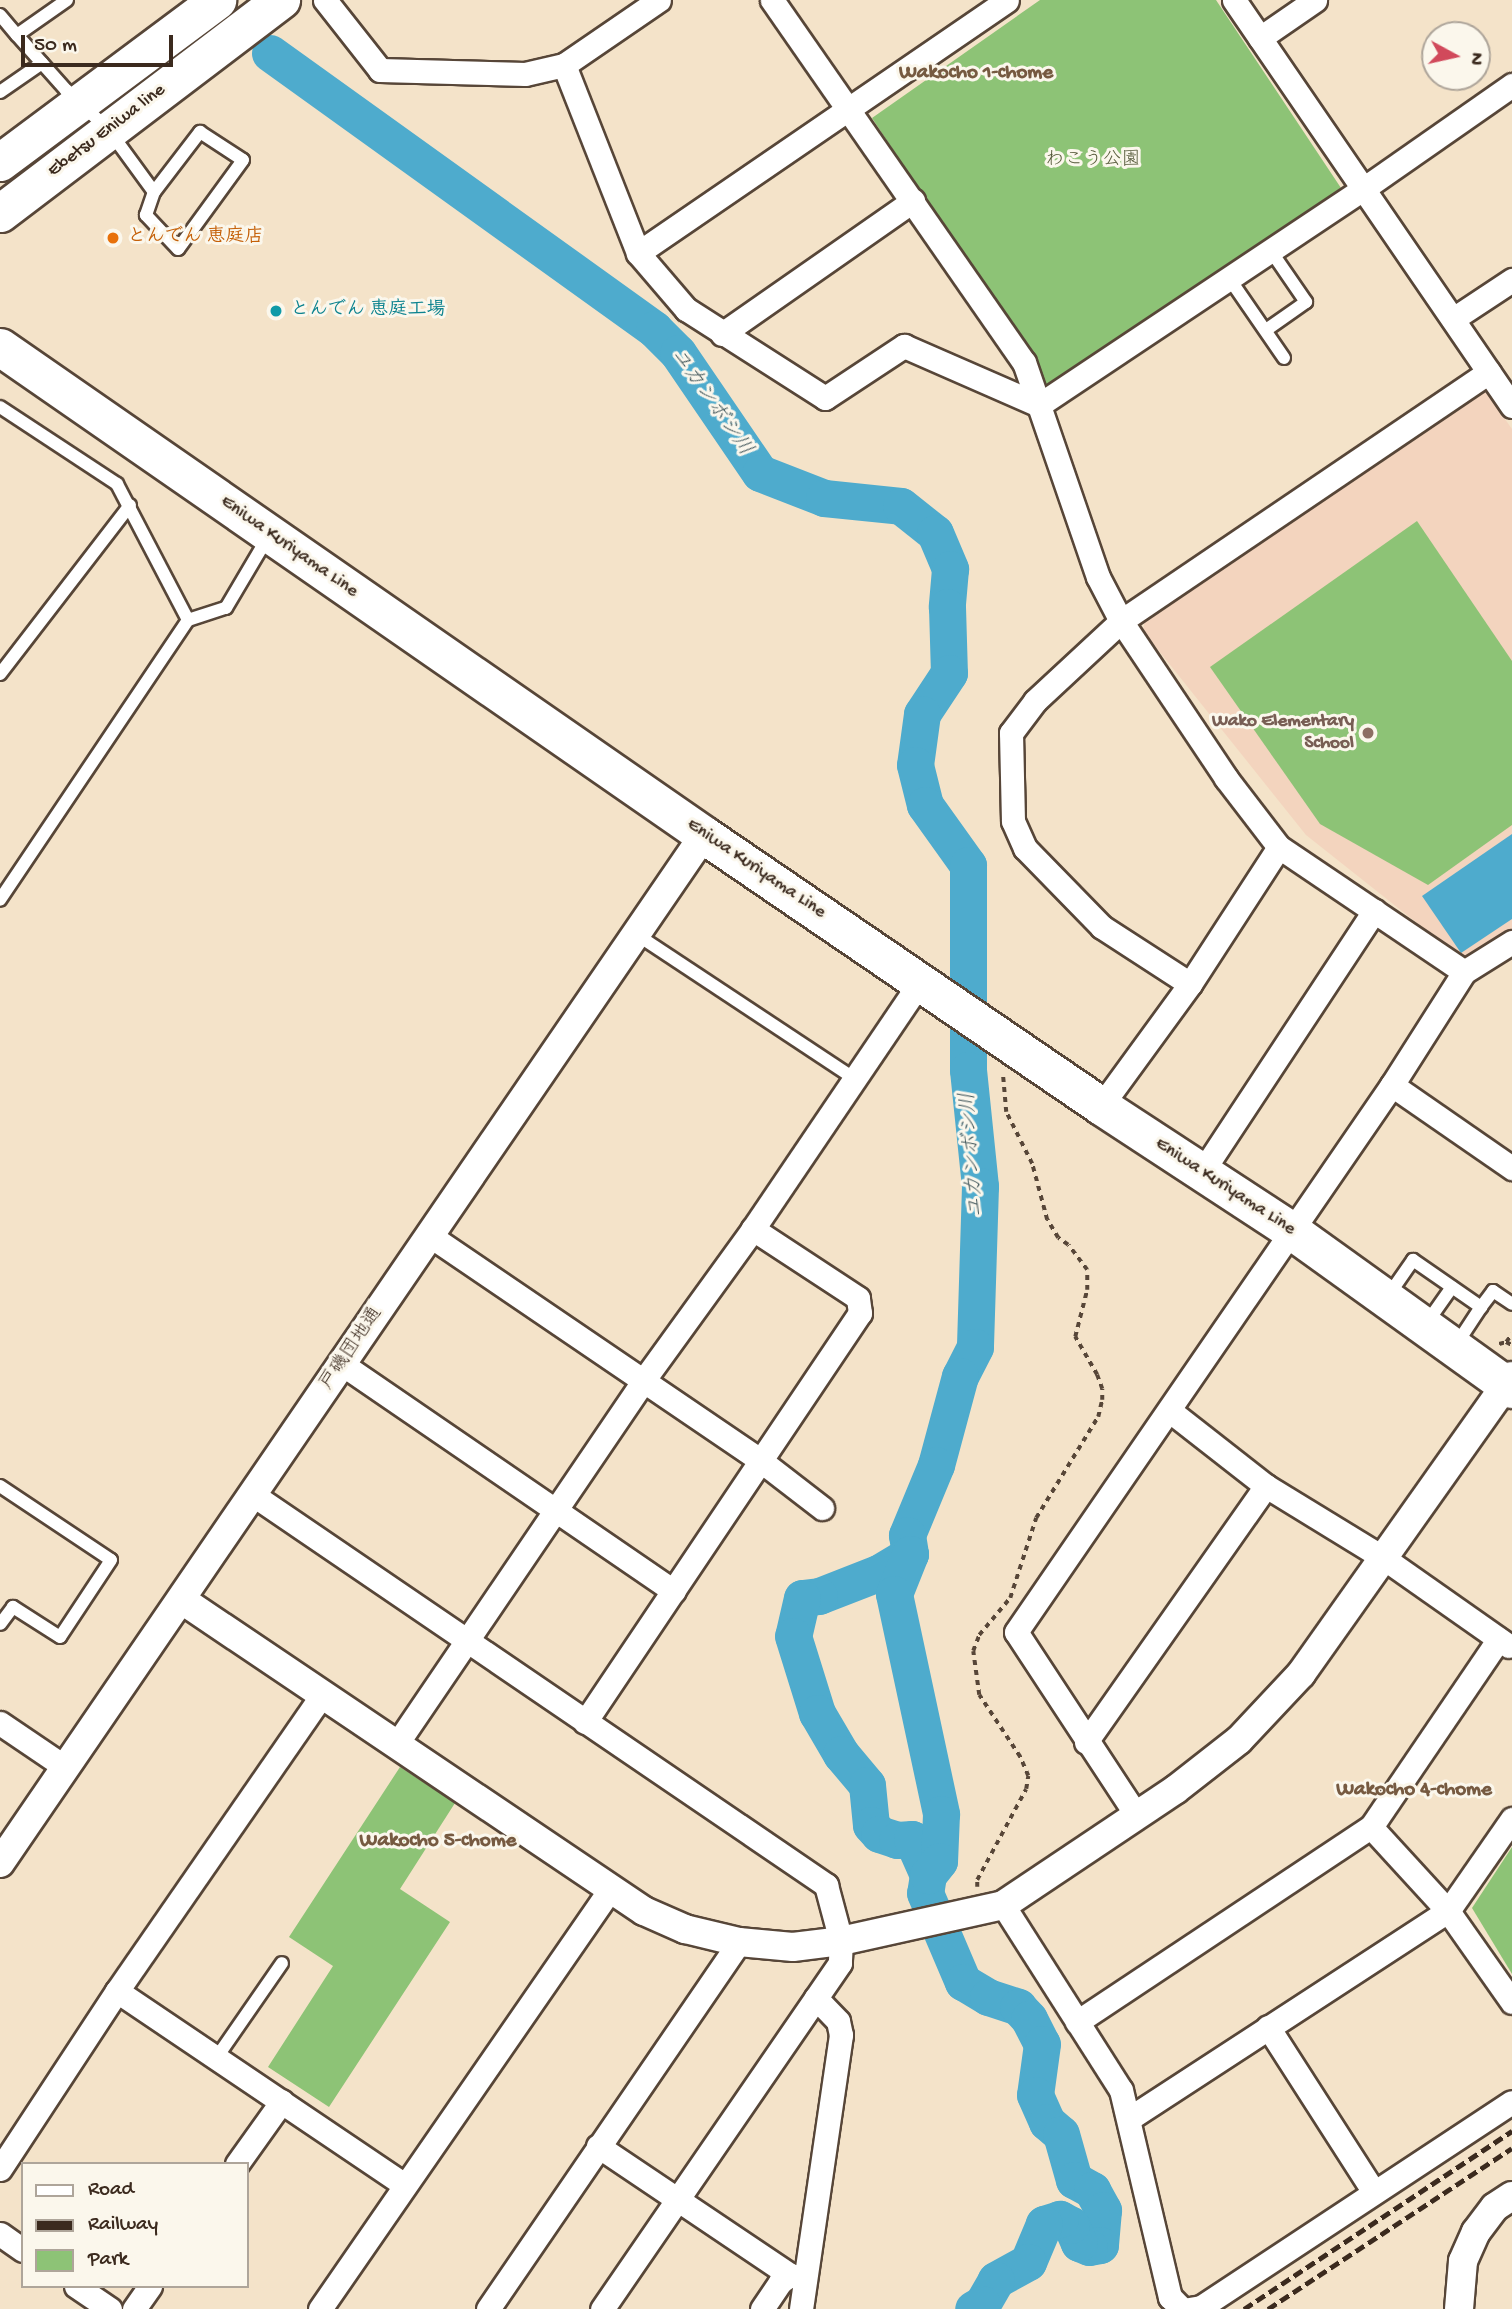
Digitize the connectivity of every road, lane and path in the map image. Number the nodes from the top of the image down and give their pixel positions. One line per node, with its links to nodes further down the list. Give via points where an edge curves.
1 (66, 0): 11 (lane)
2 (217, 0): 17 (main road, Ebetsu Eniwa line)
3 (281, 0): 19 (main road, Ebetsu Eniwa line)
4 (325, 0): 14 (street, via 380,70 525,74)
5 (659, 0): 14 (street)
6 (772, 0): 18 (street)
7 (1007, 0): 18 (street)
8 (1234, 0): 12 (street)
9 (1315, 0): 12 (street)
10 (0, 15): 11 (lane)
11 (17, 35): 13 (lane)
12 (1260, 38): 21 (street)
13 (42, 63): 16 (lane); 17 (lane)
14 (564, 65): 26 (street)
15 (1512, 85): 21 (street)
16 (0, 92)
17 (80, 102): 19 (lane); 20 (main road, Ebetsu Eniwa line)
18 (848, 110): 23 (street); 26 (street)
19 (108, 129): 22 (lane); 24 (main road, Ebetsu Eniwa line)
20 (0, 162)
21 (1363, 189): 25 (street); 29 (street)
22 (154, 192): 22 (lane, via 200,132 243,160 178,249 146,215)
23 (913, 201): 31 (street); 35 (street, via 1024,362)
24 (0, 214)
25 (1270, 251): 27 (street); 30 (lane, via 1306,302)
26 (638, 253): 31 (street, via 686,309)
27 (1229, 278): 30 (lane); 35 (street)
28 (1512, 279): 29 (street)
29 (1453, 319): 34 (street)
30 (1266, 330): 33 (lane)
31 (722, 334): 35 (street, via 825,398 904,346)
32 (0, 347): 39 (main road, Eniwa Kuriyama Line)
33 (1284, 358)
34 (1489, 372): 36 (street); 41 (street)
35 (1039, 405): 41 (street, via 1098,578)
36 (1512, 406)
37 (0, 407): 38 (lane, via 117,484)
38 (130, 505): 40 (lane); 42 (lane)
39 (270, 534): 40 (lane, via 226,608); 43 (main road, Eniwa Kuriyama Line)
40 (188, 620): 45 (lane)
41 (1121, 621): 44 (street, via 1226,778); 50 (street, via 1035,701 1011,733 1013,821 1025,848 1102,927)
42 (0, 674)
43 (704, 835): 47 (street, 戸磯団地通); 51 (main road, Eniwa Kuriyama Line)
44 (1279, 847): 46 (street); 50 (street)
45 (0, 900)
46 (1374, 911): 49 (street); 57 (street)
47 (636, 934): 53 (lane); 60 (street, 戸磯団地通)
48 (1512, 942): 49 (street)
49 (1464, 972): 54 (street)
50 (1190, 984): 55 (street)
51 (927, 985): 53 (street); 55 (main road, Eniwa Kuriyama Line)
52 (1003, 1069): 96 (path, via 1006,1112 1032,1164 1047,1220 1087,1270 1076,1337 1102,1389 1102,1400 1098,1417 1036,1518 1010,1598 979,1636 973,1651 979,1695 1028,1776 977,1880)
53 (855, 1079): 58 (street)
54 (1392, 1086): 56 (street); 59 (street)
55 (1101, 1106): 57 (main road, Eniwa Kuriyama Line)
56 (1508, 1158)
57 (1202, 1172): 59 (main road, Eniwa Kuriyama Line)
58 (753, 1228): 70 (street); 73 (street, via 858,1298 860,1313)
59 (1292, 1231): 62 (main road, Eniwa Kuriyama Line); 72 (street)
60 (429, 1235): 69 (street, 戸磯団地通); 70 (street)
61 (1452, 1287): 62 (lane, via 1413,1260); 64 (lane); 65 (lane)
62 (1386, 1299): 65 (main road, Eniwa Kuriyama Line)
63 (1512, 1304): 64 (lane, via 1493,1291)
64 (1481, 1307): 68 (lane)
65 (1425, 1326): 68 (main road, Eniwa Kuriyama Line)
66 (1512, 1334): 67 (path)
67 (1506, 1342)
68 (1454, 1348): 71 (main road, Eniwa Kuriyama Line)
69 (342, 1363): 76 (street, 戸磯団地通); 78 (street)
70 (643, 1381): 73 (street); 78 (street)
71 (1510, 1383): 79 (street)
72 (1170, 1411): 75 (street); 88 (street, via 1016,1632)
73 (761, 1461): 77 (street); 80 (street)
74 (0, 1486): 82 (lane, via 111,1560 60,1637 13,1607)
75 (1266, 1486): 79 (street); 88 (street)
76 (252, 1494): 81 (street, 戸磯団地通); 83 (street)
77 (822, 1508)
78 (556, 1513): 80 (street); 83 (street)
79 (1385, 1559): 84 (street); 91 (street, via 1301,1674 1260,1720)
80 (674, 1591): 86 (street)
81 (182, 1600): 85 (street); 90 (street, 戸磯団地通)
82 (0, 1624)
83 (465, 1642): 86 (street); 89 (street)
84 (1506, 1643): 93 (street)
85 (323, 1694): 89 (street); 101 (street)
86 (585, 1722): 98 (street, via 825,1885)
87 (0, 1723): 90 (street)
88 (1086, 1742): 91 (street)
89 (396, 1745): 95 (street)
90 (65, 1767): 94 (street, 戸磯団地通)
91 (1137, 1816): 96 (street)
92 (1512, 1819): 97 (street)
93 (1371, 1827): 97 (street); 104 (street)
94 (0, 1863)
95 (609, 1891): 99 (street, via 685,1929); 113 (street)
96 (982, 1904): 98 (street); 104 (street)
97 (1448, 1911): 103 (street); 105 (street)
98 (841, 1941): 99 (street, via 793,1947); 102 (street, via 839,1963)
99 (739, 1942): 110 (street)
100 (282, 1964): 106 (lane)
101 (117, 1991): 106 (street); 112 (street)
102 (816, 1998): 116 (street); 119 (street, via 838,2021 841,2035)
103 (1512, 2002)
104 (1077, 2022): 109 (street, via 1121,2090)
105 (1268, 2027): 109 (street); 114 (street)
106 (217, 2057): 107 (street)
107 (282, 2101): 111 (street); 113 (street)
108 (1512, 2102): 114 (street)
109 (1130, 2118): 129 (street, via 1170,2297)
110 (598, 2146): 116 (street); 125 (street)
111 (238, 2162)
112 (0, 2169)
113 (405, 2185): 124 (street)
114 (1374, 2192): 130 (street, via 1201,2306)
115 (1512, 2196): 131 (street, via 1476,2232 1463,2261)
116 (678, 2199): 119 (street); 126 (street)
117 (0, 2234): 118 (street)
118 (21, 2249)
119 (797, 2277): 127 (street, via 780,2282); 128 (street)
120 (79, 2288): 122 (street)
121 (149, 2288): 123 (street)
122 (110, 2309)
123 (134, 2309)
124 (320, 2309)
125 (488, 2309)
126 (602, 2309)
127 (761, 2309)
128 (801, 2309)
129 (1182, 2309)
130 (1189, 2309)
131 (1459, 2309)

